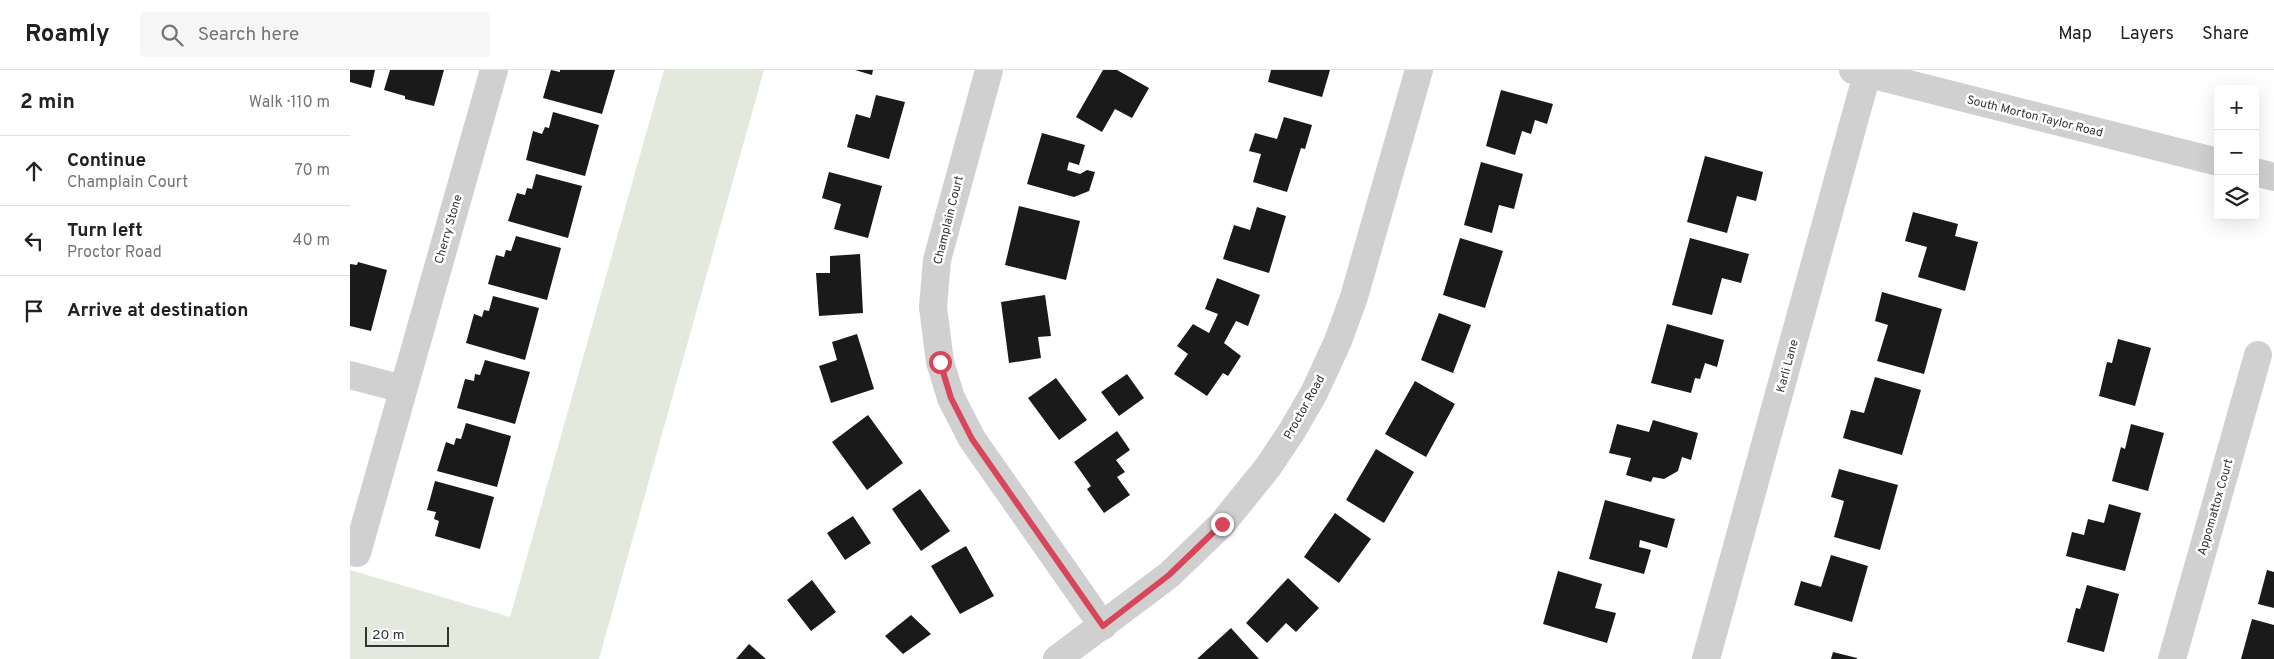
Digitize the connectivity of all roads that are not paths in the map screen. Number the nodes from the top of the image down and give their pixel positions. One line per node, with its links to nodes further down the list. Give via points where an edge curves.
1 (494, 70): 10 (street, Cherry Stone)
2 (989, 70): 12 (street, Champlain Court, via 937,260 933,307 940,362 951,398 972,439)
3 (1419, 70): 12 (street, Proctor Road, via 1354,298 1338,341 1296,424 1268,468 1222,524 1169,575)
4 (1860, 72): 5 (street, South Morton Taylor Road); 14 (street, Karli Lane)
5 (2214, 161)
6 (2259, 173): 7 (street)
7 (2274, 177)
8 (2258, 354): 15 (street, Appomattox Court)
9 (350, 375): 10 (street)
10 (403, 389): 11 (street, Cherry Stone)
11 (356, 553)
12 (1103, 626): 13 (street, Proctor Road)
13 (1057, 659)
14 (1706, 659)
15 (2172, 659)

